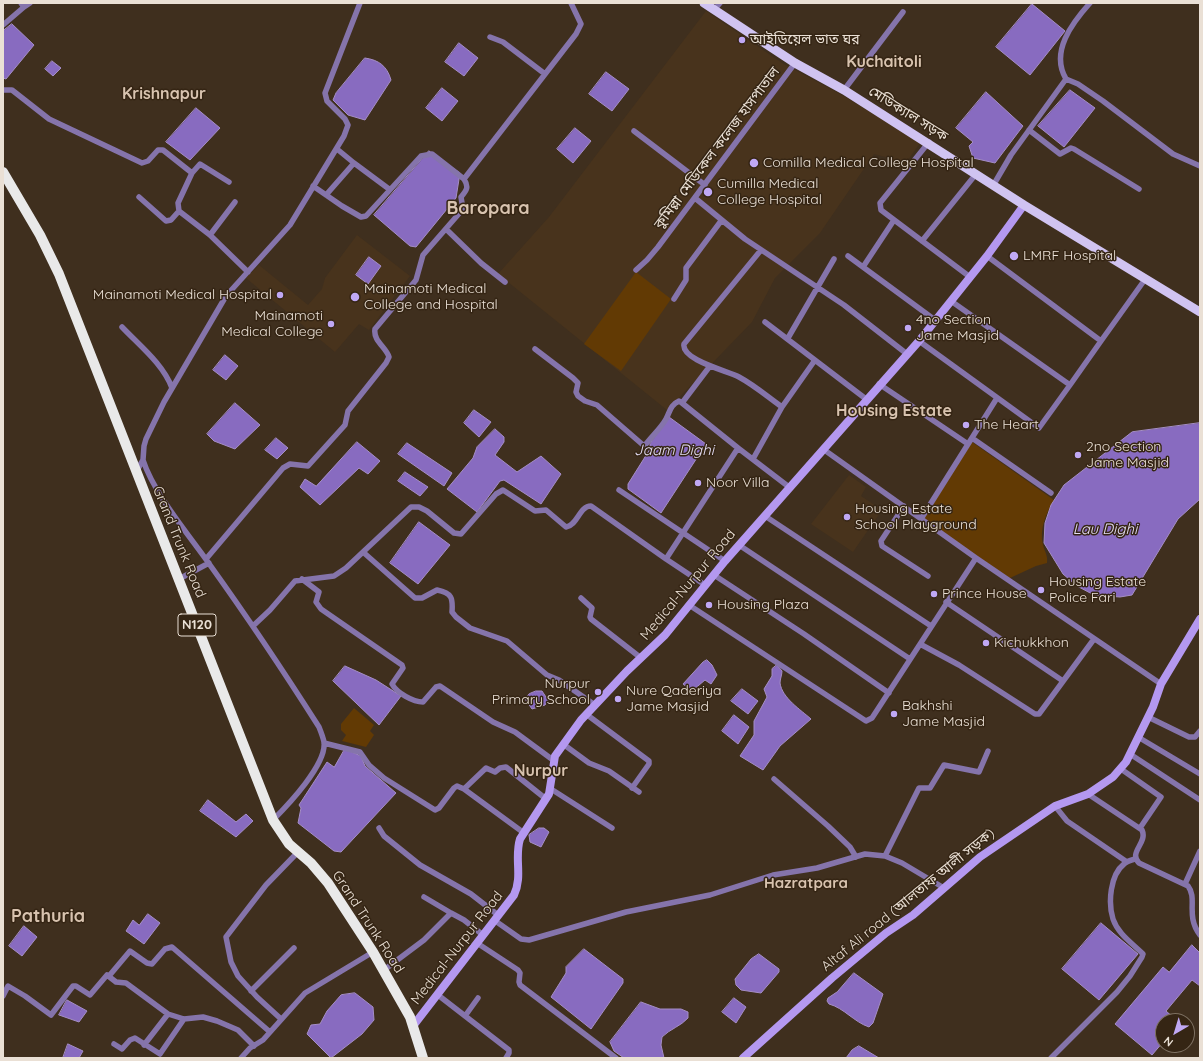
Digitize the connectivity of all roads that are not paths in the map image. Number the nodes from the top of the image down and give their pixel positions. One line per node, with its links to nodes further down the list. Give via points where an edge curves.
1 (30, 3): 6 (street)
2 (360, 3): 19 (street, via 325,93 327,101 348,125)
3 (571, 3): 12 (street, via 581,24)
4 (704, 3): 7 (main road, মেডিক্যাল সড়ক)
5 (1090, 3): 13 (street, via 1077,18 1062,47 1060,66)
6 (22, 5): 9 (street)
7 (717, 7): 11 (main road, মেডিক্যাল সড়ক)
8 (903, 12): 15 (street)
9 (3, 25)
10 (490, 37): 12 (street, via 503,42)
11 (795, 63): 15 (main road, মেডিক্যাল সড়ক); 28 (street, কুমিল্লা মেডিকেল কলেজ হাসপাতাল)
12 (545, 74): 25 (street)
13 (1066, 79): 16 (street); 21 (street, via 1078,84 1173,154)
14 (3, 90): 23 (street, via 12,90 49,119 124,156 145,163 160,149)
15 (844, 90): 18 (main road, মেডিক্যাল সড়ক)
16 (1029, 130): 27 (street); 31 (street, via 1060,154 1074,149)
17 (634, 131): 28 (street)
18 (929, 142): 24 (main road, মেডিক্যাল সড়ক); 38 (street, via 880,203 881,210)
19 (337, 150): 20 (street); 29 (street)
20 (354, 163): 30 (street); 32 (street)
21 (1200, 166)
22 (3, 172): 80 (highway, Grand Trunk Road / N120, via 40,235 59,274)
23 (192, 173): 26 (street, via 200,164); 37 (street, via 178,202)
24 (976, 174): 27 (main road, মেডিক্যাল সড়ক); 42 (street)
25 (464, 179): 30 (street, via 432,154 427,154 421,156); 40 (street, via 467,190 461,197 463,209)
26 (229, 182)
27 (994, 184): 36 (main road, মেডিক্যাল সড়ক)
28 (704, 185): 34 (street, কুমিল্লা মেডিকেল কলেজ হাসপাতাল)
29 (313, 186): 32 (street); 49 (street, via 290,225)
30 (389, 189): 32 (street, via 366,216 361,217)
31 (1139, 189)
32 (326, 195)
33 (139, 197): 37 (street, via 166,221 171,220)
34 (696, 198): 39 (street); 48 (street, কুমিল্লা মেডিকেল কলেজ হাসপাতাল, via 658,247)
35 (235, 202): 41 (street)
36 (1024, 205): 45 (street, Medical-Nurpur Road); 51 (main road, মেডিক্যাল সড়ক)
37 (179, 211): 41 (street)
38 (894, 220): 42 (street); 47 (street)
39 (721, 221): 43 (street); 54 (street, via 686,268 686,280)
40 (446, 228): 52 (street, via 481,263); 92 (street, via 420,260 416,280 375,329 376,338 389,357 348,411 345,425 308,466 290,464 283,468)
41 (210, 235): 49 (street)
42 (922, 241): 50 (street)
43 (760, 250): 53 (street); 66 (street, via 684,344 685,350 700,362)
44 (848, 256): 47 (street)
45 (987, 256): 50 (street, Medical-Nurpur Road); 61 (street)
46 (834, 259): 53 (street)
47 (863, 267): 57 (street)
48 (636, 270)
49 (248, 272): 69 (street, via 226,296)
50 (970, 277): 55 (street, Medical-Nurpur Road)
51 (1146, 278): 56 (main road, মেডিক্যাল সড়ক); 61 (street)
52 (506, 282)
53 (816, 287): 60 (street); 64 (street, via 844,305)
54 (674, 299)
55 (952, 301): 57 (street, Medical-Nurpur Road); 68 (street)
56 (1200, 312)
57 (935, 320): 62 (street, Medical-Nurpur Road)
58 (765, 322): 60 (street)
59 (122, 327): 69 (street, via 149,354 166,375)
60 (788, 338): 65 (street)
61 (1101, 340): 68 (street)
62 (919, 341): 64 (street, Medical-Nurpur Road); 70 (street)
63 (535, 349): 72 (street, via 578,383 578,396 596,405 643,445 666,419 674,404 679,401)
64 (907, 354): 67 (street, Medical-Nurpur Road)
65 (815, 360): 71 (street); 73 (street)
66 (710, 366): 72 (street); 73 (street, via 740,377)
67 (879, 384): 71 (street, Medical-Nurpur Road); 75 (street)
68 (1070, 385): 70 (street, via 1039,428)
69 (172, 388): 79 (street, via 146,439)
70 (997, 398): 74 (street)
71 (866, 399): 77 (street, Medical-Nurpur Road)
72 (682, 403): 76 (street)
73 (782, 408): 78 (street)
74 (972, 438): 75 (street); 83 (street)
75 (968, 444): 86 (street)
76 (738, 448): 78 (street); 87 (street)
77 (823, 449): 81 (street, Medical-Nurpur Road); 84 (street)
78 (753, 459): 81 (street)
79 (143, 460): 80 (street); 92 (street, via 155,485)
80 (136, 472): 96 (highway, Grand Trunk Road / N120)
81 (789, 487): 85 (street, Medical-Nurpur Road)
82 (618, 490): 87 (street)
83 (1051, 493)
84 (904, 506): 86 (street); 95 (street, via 881,541 882,546)
85 (765, 516): 88 (street, Medical-Nurpur Road); 104 (street)
86 (921, 518): 90 (street)
87 (683, 533): 91 (street); 93 (street)
88 (740, 545): 93 (street, Medical-Nurpur Road); 108 (street)
89 (363, 552): 91 (street, via 411,507 423,509 449,530 461,534 496,494 503,490 535,511 546,510 566,527 572,524 585,507 591,506); 97 (street, via 334,576); 112 (street, via 415,598 422,598 437,590 451,596 452,612 464,624 507,641 547,675 559,680)
90 (976, 558): 100 (street); 105 (street)
91 (666, 559): 98 (street)
92 (207, 561): 96 (street); 103 (street)
93 (725, 561): 94 (street, Medical-Nurpur Road)
94 (714, 575): 98 (street, Medical-Nurpur Road); 111 (street)
95 (928, 576)
96 (179, 579): 133 (highway, Grand Trunk Road / N120)
97 (302, 579): 103 (street, via 290,585); 121 (street, via 319,592 316,604 321,609 402,665 403,668 392,684 399,691 423,702 436,687 440,686 493,722 515,732)
98 (705, 585): 101 (street, Medical-Nurpur Road)
99 (581, 598): 107 (street, via 592,608 591,619)
100 (946, 602): 104 (street); 109 (street)
101 (689, 605): 107 (street, Medical-Nurpur Road); 111 (street, via 866,721 872,718)
102 (1199, 623): 110 (street, Altaf Ali road (আলতাফ আলী সড়ক))
103 (254, 626): 117 (street, via 319,727)
104 (931, 626): 106 (street)
105 (1094, 639): 109 (street); 110 (street)
106 (920, 644): 108 (street); 109 (street, via 959,665 1035,714 1042,712)
107 (642, 658): 112 (street, Medical-Nurpur Road)
108 (910, 659): 111 (street)
109 (1063, 681)
110 (1161, 684): 114 (street, Altaf Ali road (আলতাফ আলী সড়ক))
111 (889, 693)
112 (595, 705): 113 (street, Medical-Nurpur Road)
113 (586, 714): 118 (street, Medical-Nurpur Road); 125 (street, via 649,761 650,764)
114 (1148, 717): 115 (street, via 1189,737 1195,737); 116 (street, Altaf Ali road (আলতাফ আলী সড়ক))
115 (1200, 731)
116 (1138, 736): 120 (street, Altaf Ali road (আলতাফ আলী সড়ক)); 123 (street)
117 (324, 743): 126 (street, via 360,752 369,766 384,778 435,810 454,788 457,786); 133 (street, via 312,773 293,800)
118 (563, 744): 121 (street, Medical-Nurpur Road); 125 (street, via 589,763 609,771)
119 (988, 751): 140 (street, via 978,772 944,765 930,788 919,788)
120 (1130, 754): 122 (street, Altaf Ali road (আলতাফ আলী সড়ক)); 131 (street)
121 (553, 760): 127 (street, Medical-Nurpur Road)
122 (1121, 769): 129 (street, Altaf Ali road (আলতাফ আলী সড়ক)); 136 (street, via 1161,797)
123 (1200, 774)
124 (774, 779): 141 (street, via 828,826 850,847)
125 (632, 788): 128 (street)
126 (464, 789): 130 (street, via 484,769 488,768 495,772 503,767); 137 (street)
127 (551, 789): 130 (street, Medical-Nurpur Road); 135 (street)
128 (639, 792)
129 (1088, 794): 132 (street, Altaf Ali road (আলতাফ আলী সড়ক)); 136 (street)
130 (546, 799): 137 (street, Medical-Nurpur Road)
131 (1200, 800)
132 (1055, 806): 143 (street, via 1067,821); 145 (street, Altaf Ali road (আলতাফ আলী সড়ক), via 980,857)
133 (273, 820): 139 (highway, Grand Trunk Road / N120)
134 (379, 828): 148 (street, via 384,836 420,865 471,894)
135 (612, 828)
136 (1140, 828): 142 (street, via 1144,837 1134,855)
137 (524, 832): 148 (street, Medical-Nurpur Road, via 518,846 520,875 517,889)
138 (1200, 851): 144 (street)
139 (298, 852): 153 (highway, Grand Trunk Road / N120, via 328,882); 157 (street, via 266,886 226,937 233,969)
140 (885, 856): 141 (street, via 865,854); 145 (street)
141 (856, 857): 148 (street, via 817,868 773,876 710,896 626,912 529,940 521,939)
142 (1135, 859): 143 (street); 144 (street)
143 (1127, 862): 175 (street, via 1120,867 1112,887 1113,919 1120,932 1143,954 1142,958 1117,992)
144 (1185, 884): 150 (street, via 1192,891 1191,915)
145 (944, 888): 174 (street, Altaf Ali road (আলতাফ আলী সড়ক), via 832,978)
146 (424, 897): 147 (street)
147 (451, 913): 149 (street); 154 (street, via 424,940)
148 (496, 918): 149 (street, Medical-Nurpur Road)
149 (484, 935): 151 (street, Medical-Nurpur Road)
150 (1200, 935)
151 (477, 943): 158 (street, Medical-Nurpur Road); 173 (street, via 518,970 520,985)
152 (294, 948): 157 (street)
153 (374, 952): 154 (highway, Grand Trunk Road / N120); 164 (street, via 310,989)
154 (384, 970): 165 (highway, Grand Trunk Road / N120)
155 (109, 976): 156 (street, via 105,976 90,995 73,986 51,1015); 161 (street, via 116,982 126,983); 166 (street, via 130,951 152,964 165,949 172,947)
156 (5, 984): 159 (street)
157 (251, 991): 164 (street)
158 (438, 995): 162 (street); 165 (street, Medical-Nurpur Road)
159 (3, 996)
160 (478, 998): 162 (street)
161 (168, 1014): 163 (street); 168 (street)
162 (465, 1016): 172 (street, via 508,1050)
163 (184, 1019): 168 (street, via 160,1054); 169 (street, via 203,1017 227,1024 243,1034)
164 (281, 1019): 166 (street)
165 (413, 1026): 171 (highway, Grand Trunk Road / N120)
166 (270, 1032): 169 (street)
167 (114, 1044): 168 (street, via 122,1049 135,1038)
168 (144, 1045)
169 (254, 1046): 170 (street)
170 (240, 1058)
171 (424, 1058)
172 (506, 1058)
173 (616, 1058)
174 (743, 1058)
175 (1051, 1058)

